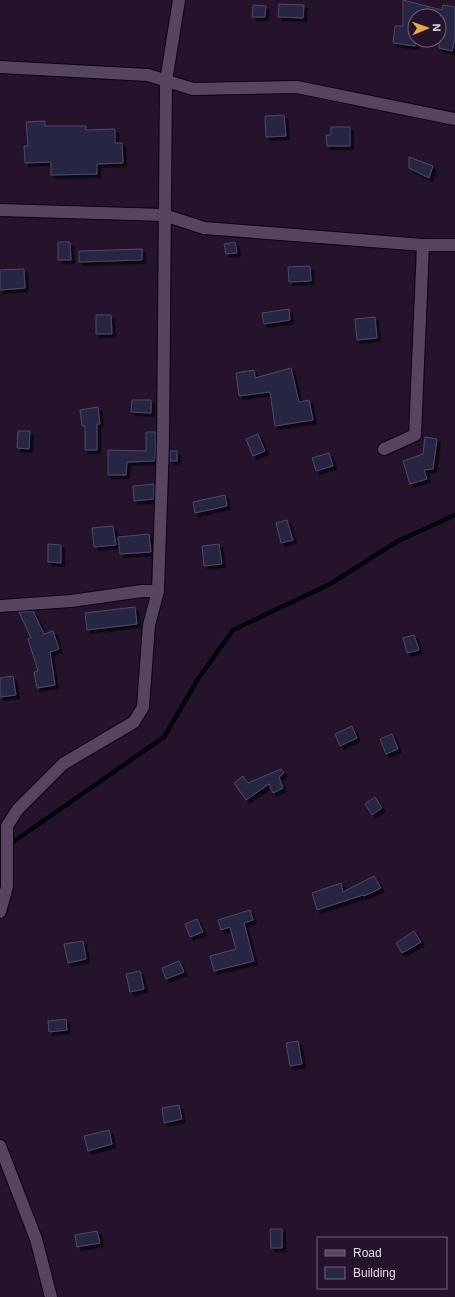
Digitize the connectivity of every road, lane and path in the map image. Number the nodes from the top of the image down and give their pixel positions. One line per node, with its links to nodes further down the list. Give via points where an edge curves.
1 (179, 0): 3 (street)
2 (0, 67): 3 (street, via 148,75)
3 (166, 81): 4 (street, via 193,89 297,87); 6 (street)
4 (455, 120)
5 (0, 210): 6 (street)
6 (164, 215): 7 (street, via 204,228); 10 (street, via 163,442)
7 (423, 245): 8 (street); 9 (street, via 415,435)
8 (455, 245)
9 (384, 449)
10 (158, 591): 11 (street); 12 (street, via 148,625 143,707 134,722 63,764 18,809 7,826 7,887)
11 (0, 606)
12 (0, 912)
13 (0, 1146): 14 (street, via 36,1239)
14 (51, 1297)

